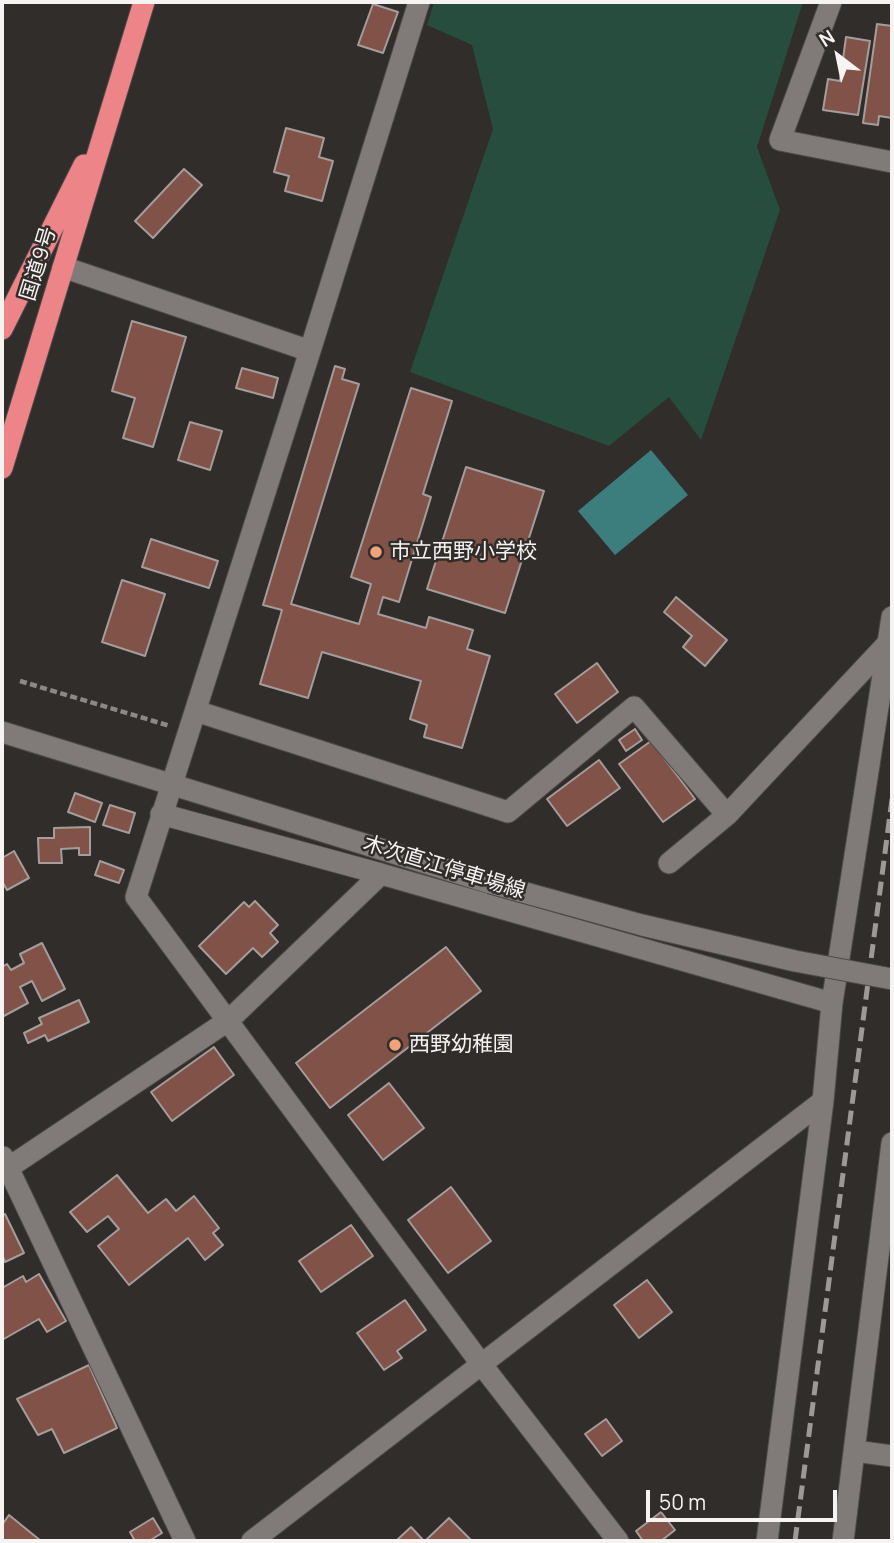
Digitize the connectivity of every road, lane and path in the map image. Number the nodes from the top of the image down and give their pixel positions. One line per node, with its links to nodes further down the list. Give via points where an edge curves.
1 (144, 2): 4 (highway, 国道9号)
2 (419, 2): 8 (street)
3 (831, 2): 5 (street, via 780,140)
4 (111, 113): 6 (highway, 国道9号); 7 (highway, 国道9号)
5 (892, 162)
6 (63, 267): 8 (street); 9 (highway, 国道9号)
7 (2, 329)
8 (310, 351): 13 (street)
9 (2, 468)
10 (892, 617): 11 (street)
11 (891, 642): 18 (street); 22 (street)
12 (20, 681): 15 (path)
13 (197, 710): 15 (street); 18 (street, via 508,812 634,707)
14 (2, 732): 16 (street, 木次直江停車場線)
15 (188, 734): 16 (street)
16 (170, 786): 17 (street); 21 (street, 木次直江停車場線, bridge, via 642,925)
17 (161, 814): 20 (street); 23 (street, via 136,897)
18 (727, 815): 19 (street)
19 (669, 863)
20 (381, 874): 22 (street); 23 (street)
21 (892, 979)
22 (832, 1003): 24 (street)
23 (229, 1020): 26 (street); 27 (street)
24 (823, 1101): 27 (street); 33 (street)
25 (892, 1143): 28 (street)
26 (5, 1162): 30 (street)
27 (482, 1365): 31 (street); 32 (street)
28 (855, 1451): 29 (street); 34 (street)
29 (892, 1456)
30 (185, 1541)
31 (253, 1541)
32 (617, 1541)
33 (767, 1541)
34 (843, 1541)

